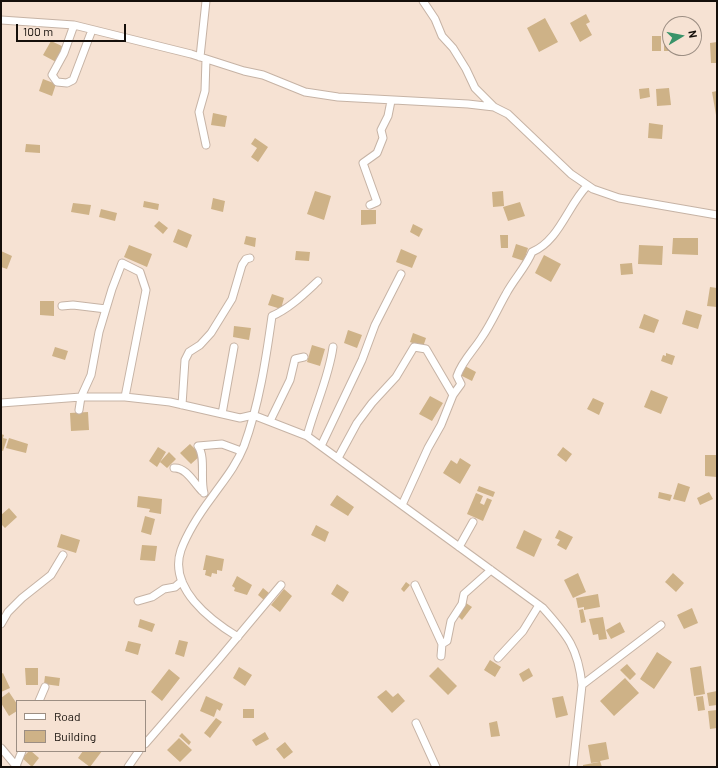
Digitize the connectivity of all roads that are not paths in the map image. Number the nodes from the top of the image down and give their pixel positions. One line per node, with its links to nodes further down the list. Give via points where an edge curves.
1 (206, 1): 6 (street)
2 (423, 1): 8 (street, via 442,36 466,69 475,88)
3 (1, 20): 4 (street)
4 (74, 25): 5 (street); 5 (street, via 64,53 52,75 57,82 67,83 73,80)
5 (92, 30): 6 (street)
6 (203, 58): 7 (street, via 263,75 305,92); 9 (street, via 205,91 199,112)
7 (391, 101): 8 (street); 11 (street, via 378,153 363,164 377,202)
8 (494, 107): 10 (street, via 508,114 570,174)
9 (206, 145)
10 (587, 186): 12 (street, via 619,198); 21 (street, via 578,194 549,239 538,250 532,252 482,338 459,369 457,376 461,384)
11 (370, 205)
12 (717, 216)
13 (250, 258): 25 (street, via 242,265 232,299 214,327 200,345 189,352 185,360)
14 (401, 274): 31 (street, via 375,325 362,360)
15 (318, 281): 28 (street, via 306,293 272,316)
16 (62, 306): 17 (street)
17 (106, 308): 22 (street, via 91,375); 23 (street, via 122,263 140,272 146,290)
18 (234, 347): 27 (street)
19 (333, 347): 30 (street, via 329,369)
20 (304, 357): 29 (street, via 296,359 290,380)
21 (453, 395): 33 (street, via 426,349 414,347 396,377 357,423); 37 (street)
22 (81, 397): 23 (street); 24 (street); 26 (street)
23 (125, 397): 25 (street)
24 (1, 403)
25 (182, 405): 27 (street)
26 (79, 410)
27 (222, 414): 28 (street, via 240,418)
28 (253, 415): 29 (street); 32 (street)
29 (270, 421): 30 (street)
30 (307, 436): 31 (street)
31 (321, 446): 33 (street)
32 (241, 451): 35 (street, via 222,444 198,446 202,457 201,482); 36 (street, via 232,470)
33 (338, 458): 37 (street)
34 (174, 468): 35 (street, via 185,472)
35 (204, 493): 36 (street)
36 (213, 495): 42 (street, via 181,551)
37 (402, 505): 39 (street)
38 (473, 522): 39 (street)
39 (459, 547): 41 (street)
40 (63, 555): 47 (street, via 51,575 22,598 8,612)
41 (491, 570): 46 (street); 50 (street, via 464,594 462,604 452,621 447,641)
42 (182, 581): 45 (street, via 176,587 164,589 152,597); 49 (street, via 189,594 205,612)
43 (281, 585): 49 (street)
44 (415, 585): 50 (street)
45 (138, 601)
46 (539, 605): 52 (street, via 523,632); 53 (street, via 572,644 579,662)
47 (1, 624)
48 (661, 625): 53 (street)
49 (238, 637): 57 (street)
50 (442, 644): 51 (street)
51 (441, 656)
52 (498, 658)
53 (582, 685): 64 (street)
54 (45, 687): 55 (street)
55 (39, 700)
56 (416, 723): 63 (street)
57 (146, 743)
58 (1, 748): 61 (street)
59 (22, 752): 61 (street)
60 (138, 752): 62 (street)
61 (17, 767)
62 (128, 767)
63 (436, 767)
64 (573, 767)

